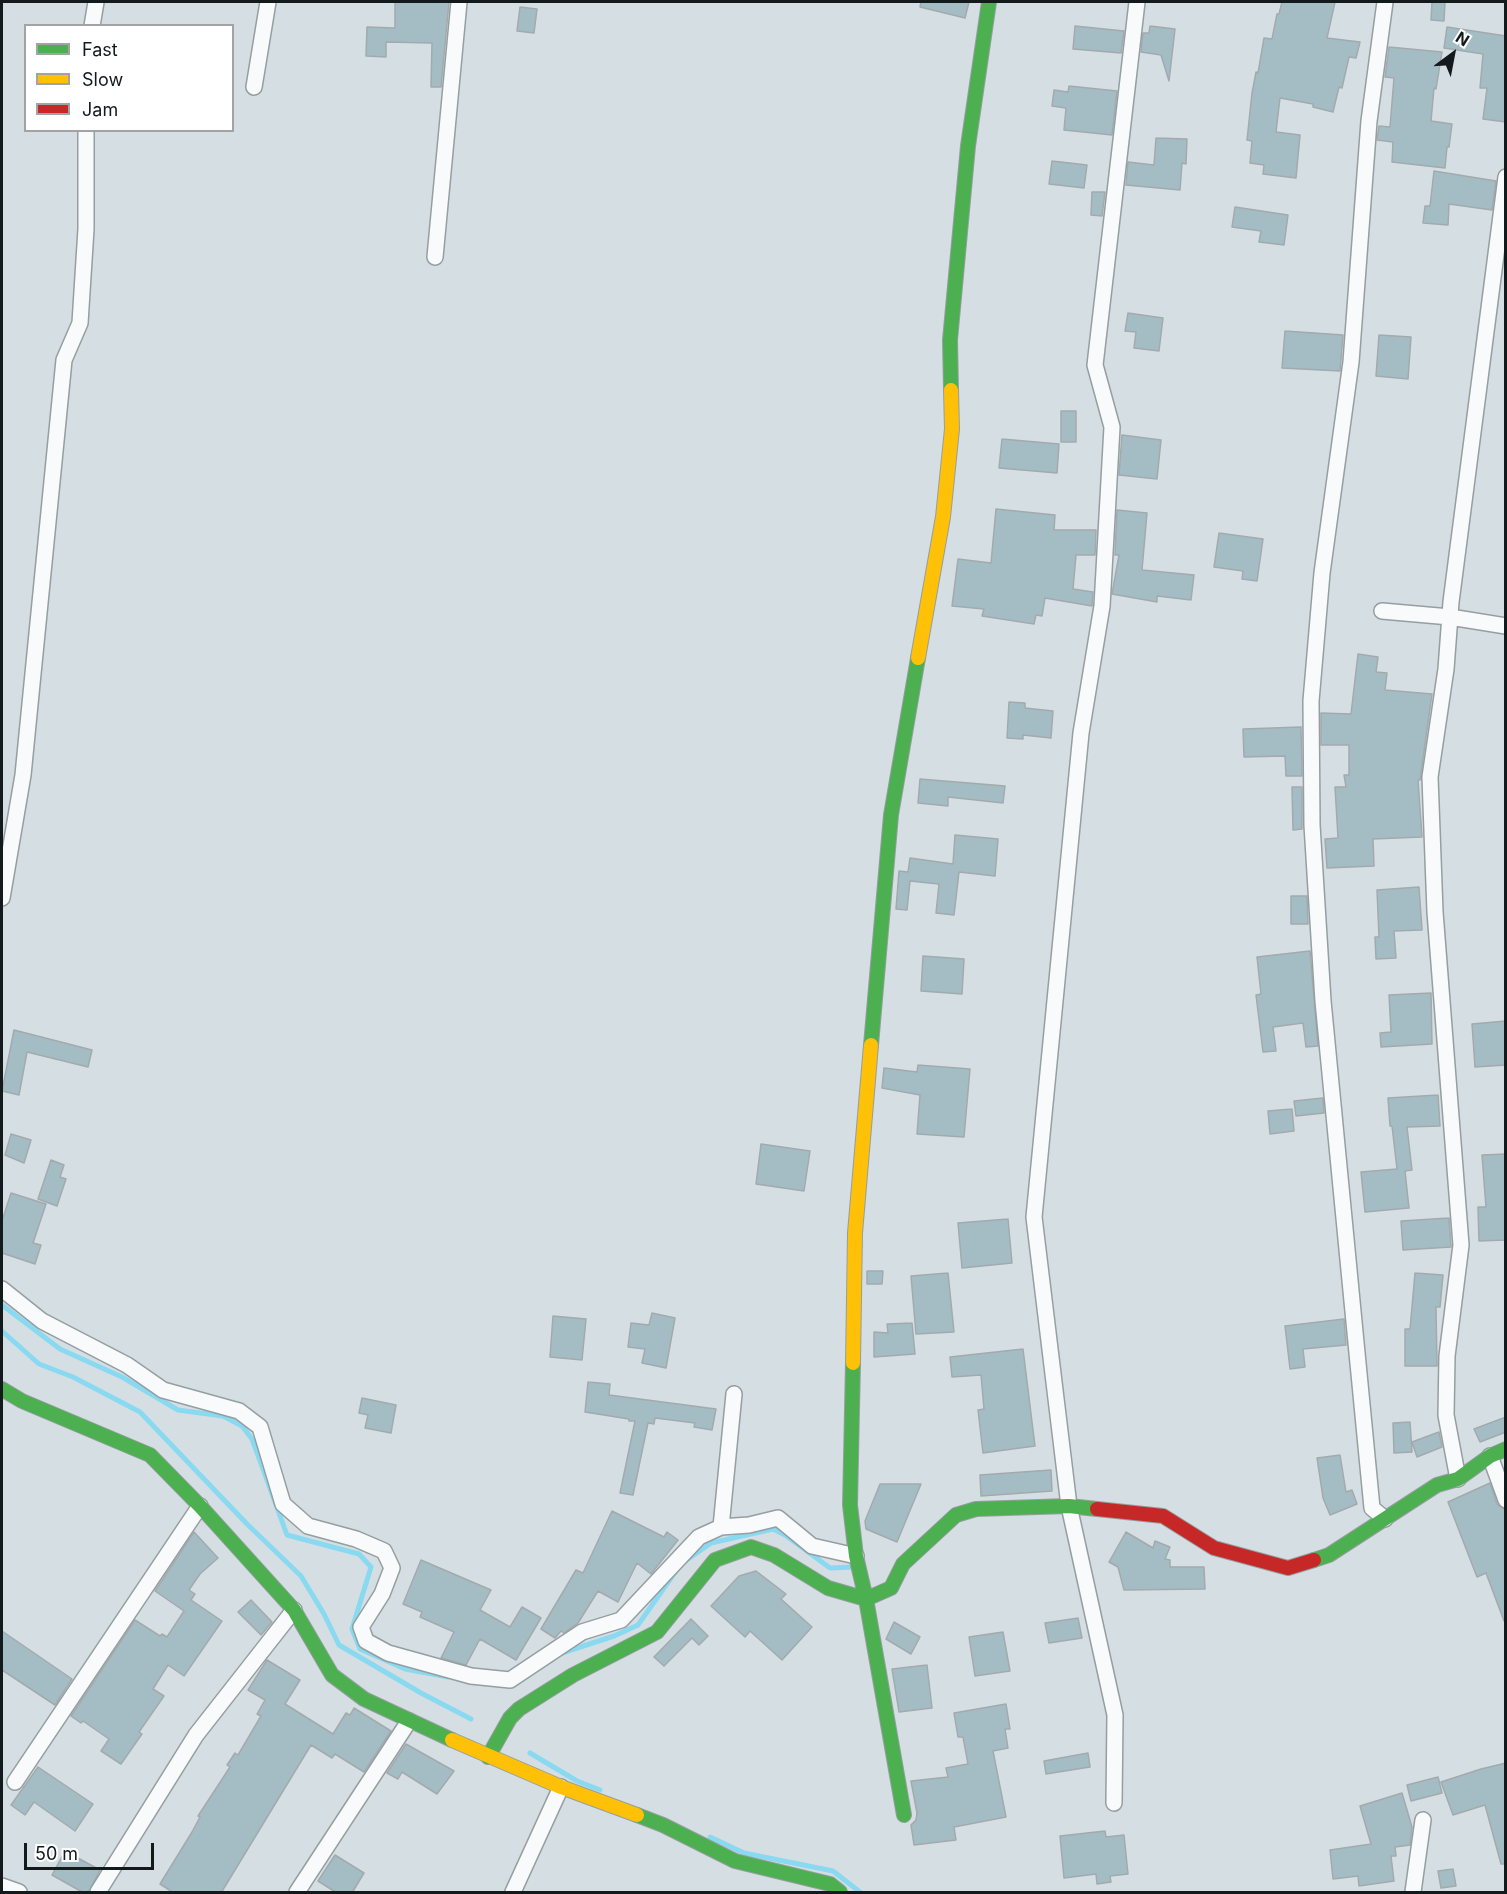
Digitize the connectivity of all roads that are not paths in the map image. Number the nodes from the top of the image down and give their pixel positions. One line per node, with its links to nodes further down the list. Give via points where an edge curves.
1 (96, 2): 7 (street)
2 (268, 2): 8 (street)
3 (459, 2): 11 (street)
4 (989, 2): 27 (street, via 968,146 950,340 952,429 943,517 891,815 871,1041 855,1233 850,1505)
5 (1137, 2): 24 (street, via 1095,365 1112,427 1102,606 1082,733 1034,1217)
6 (1385, 2): 25 (street, via 1369,121 1351,362 1322,573 1311,701 1312,825 1324,1013 1372,1508)
7 (92, 24)
8 (254, 87)
9 (86, 132): 15 (street, via 86,228 80,323 64,360 23,775)
10 (1506, 177): 13 (street)
11 (435, 257)
12 (1382, 611): 13 (street)
13 (1450, 617): 14 (street); 21 (street, via 1430,777 1435,912 1461,1245 1447,1356 1446,1415)
14 (1506, 626)
15 (2, 898)
16 (2, 1289): 26 (street, via 42,1321 127,1365 163,1390 239,1411 260,1427 283,1504 308,1526 384,1551 392,1568 361,1627 366,1641 388,1653 471,1676 510,1680 582,1632 621,1620 699,1537)
17 (2, 1389): 23 (street, via 150,1455)
18 (734, 1394): 26 (street)
19 (1506, 1449): 20 (street)
20 (1490, 1456): 21 (street); 22 (street)
21 (1458, 1479): 25 (street, via 1437,1485)
22 (1506, 1500)
23 (200, 1506): 29 (street); 32 (street)
24 (1070, 1506): 25 (street, via 1163,1516 1214,1548 1288,1568 1329,1555); 28 (street, via 976,1509 956,1515 903,1564 891,1588); 34 (street, via 1115,1715)
25 (1385, 1519)
26 (721, 1527): 27 (street, via 778,1518 812,1546)
27 (856, 1556): 28 (street)
28 (866, 1599): 31 (street, via 828,1588 774,1555 751,1547 715,1560 657,1632 573,1675 519,1709); 35 (street)
29 (294, 1610): 30 (street, via 332,1675 364,1699); 39 (street, via 196,1735)
30 (409, 1722): 31 (street); 40 (street)
31 (488, 1757): 33 (street)
32 (15, 1782)
33 (561, 1787): 41 (street); 42 (street, via 663,1825 735,1861 830,1884)
34 (1114, 1803)
35 (904, 1815)
36 (1424, 1820): 43 (street)
37 (2, 1886): 38 (street)
38 (19, 1893)
39 (98, 1893)
40 (297, 1893)
41 (513, 1893)
42 (840, 1893)
43 (1413, 1893)

